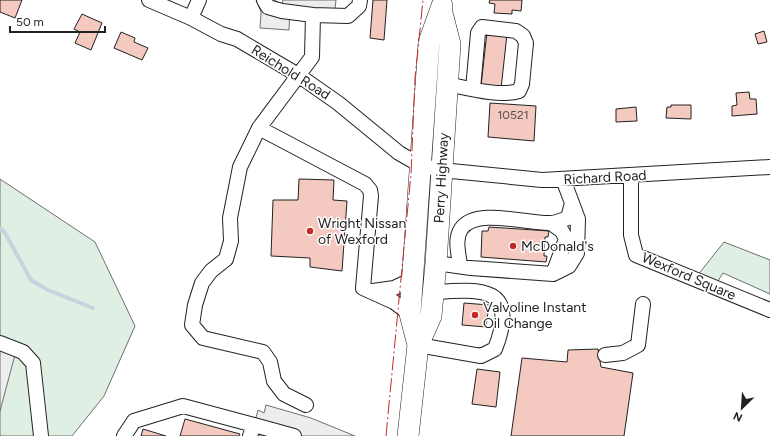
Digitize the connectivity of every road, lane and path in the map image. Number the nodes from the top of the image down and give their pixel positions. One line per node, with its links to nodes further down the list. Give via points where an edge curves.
1 (149, 0): 7 (street, Reichold Road)
2 (199, 0): 7 (street)
3 (264, 0): 6 (street, via 268,7)
4 (360, 0): 6 (street, via 359,6 348,16)
5 (442, 5): 9 (highway, Perry Highway, via 450,44); 12 (highway, Perry Highway, via 429,42)
6 (314, 15): 8 (street, via 312,57)
7 (191, 18): 8 (street, Reichold Road, via 221,34 237,39)
8 (298, 75): 11 (street); 12 (street, Reichold Road, via 399,152)
9 (447, 84): 10 (street); 14 (highway, Perry Highway)
10 (473, 89): 10 (street, via 509,94 519,91 526,43 523,36 516,31 482,27 478,33)
11 (259, 128): 23 (street, via 365,184 370,190 363,288); 31 (street, via 240,167 230,218 231,241 226,259 211,271 202,284 192,325 203,338 263,352 270,362 274,381 284,394)
12 (420, 165): 14 (street, Reichold Road); 22 (highway, Perry Highway)
13 (770, 167): 15 (street, Richard Road)
14 (441, 170): 16 (street, Richard Road, via 528,180); 19 (highway, Perry Highway)
15 (631, 176): 16 (street, Richard Road); 26 (street, Wexford Square, via 631,235 636,255)
16 (563, 179): 17 (street)
17 (572, 203): 18 (street, via 568,218); 21 (street, via 578,219 577,253 569,266)
18 (551, 223): 20 (street, via 484,217 472,221 461,229 457,242); 21 (street, via 562,231 566,239)
19 (436, 263): 20 (street); 24 (highway, Perry Highway)
20 (460, 266): 21 (street)
21 (553, 274)
22 (413, 280): 23 (street, via 394,288); 27 (highway, Perry Highway)
23 (373, 291): 27 (street)
24 (433, 292): 28 (highway, Perry Highway, via 431,316); 28 (street, via 458,290 486,292 496,296 501,305 501,334 495,349 481,356)
25 (643, 304): 30 (street, via 638,345 623,353)
26 (770, 310)
27 (410, 314): 28 (highway, Perry Highway)
28 (418, 345): 36 (highway, Perry Highway)
29 (1, 346): 33 (street, via 22,352 33,363)
30 (605, 355)
31 (306, 405)
32 (252, 430): 34 (street, via 183,406 134,422); 35 (street)
33 (40, 436)
34 (124, 436)
35 (294, 436)
36 (408, 436)

